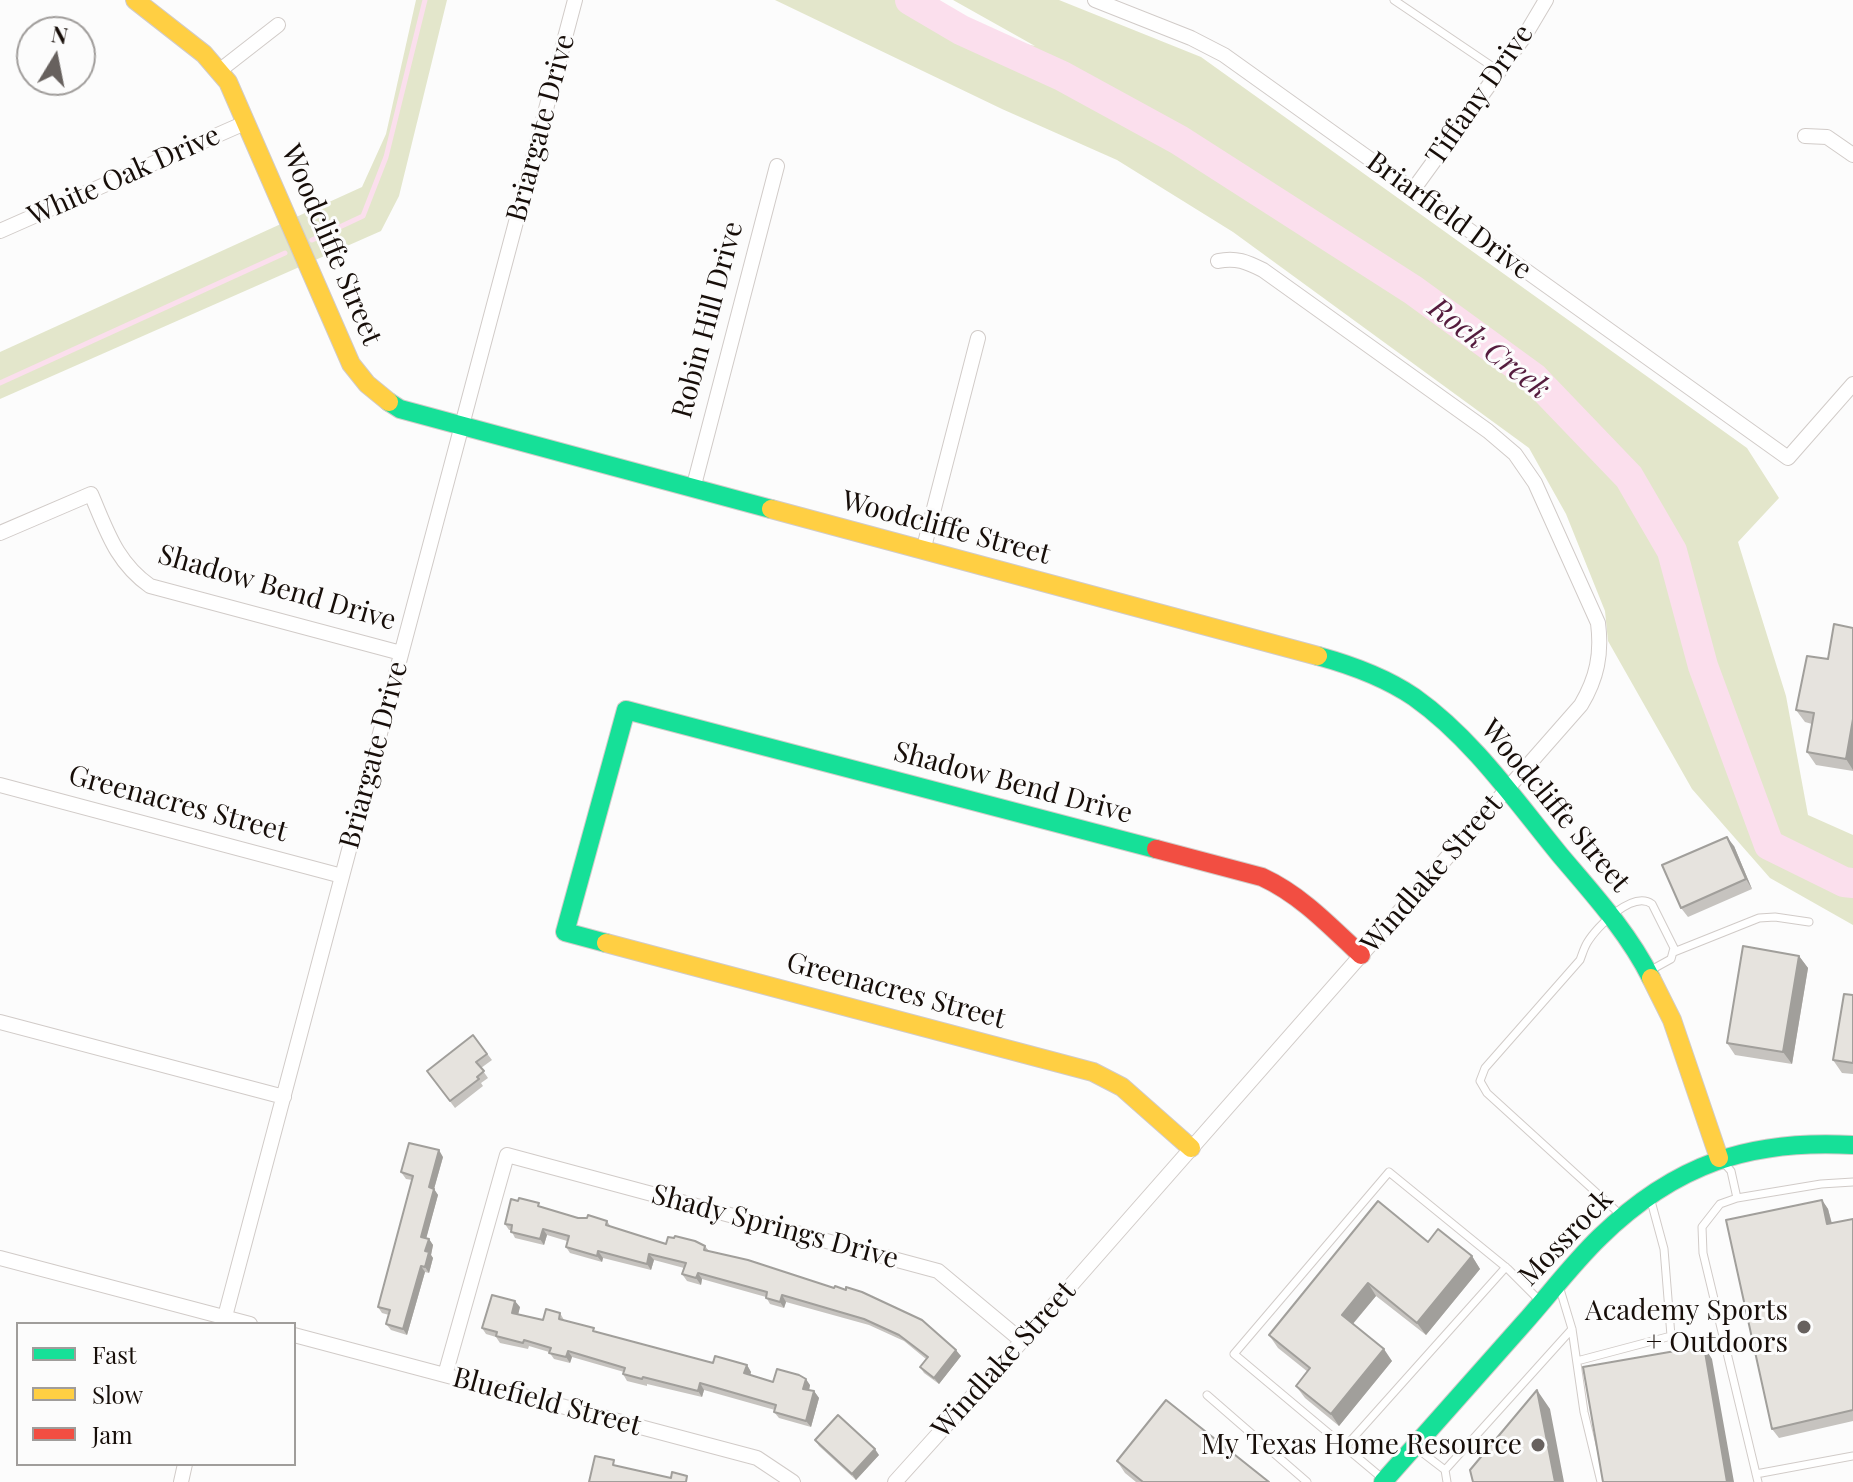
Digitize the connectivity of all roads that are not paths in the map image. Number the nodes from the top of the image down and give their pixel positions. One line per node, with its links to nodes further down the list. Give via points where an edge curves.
1 (135, 0): 7 (street, Woodcliffe Street)
2 (575, 0): 18 (street, Briargate Drive)
3 (1095, 0): 13 (street, Briarfield Drive, via 1224,55)
4 (1394, 0): 8 (lane)
5 (1546, 0): 8 (street, Tiffany Drive)
6 (278, 25): 7 (street)
7 (219, 71): 9 (street, Woodcliffe Street)
8 (1499, 71): 13 (street, Tiffany Drive)
9 (247, 122): 14 (street, White Oak Drive); 18 (street, Woodcliffe Street, via 341,346 364,383 400,409)
10 (1805, 136): 11 (street, via 1827,137)
11 (1853, 155)
12 (777, 166): 19 (street, Robin Hill Drive)
13 (1413, 190): 17 (street, Briarfield Drive, via 1788,458)
14 (0, 231)
15 (1218, 261): 25 (street, Windlake Street, via 1244,260 1263,270 1488,431 1515,454 1535,483 1598,623 1598,666 1581,705)
16 (978, 338): 21 (street)
17 (1853, 384)
18 (460, 427): 19 (street, Woodcliffe Street); 22 (street, Briargate Drive)
19 (693, 489): 21 (street, Woodcliffe Street)
20 (0, 533): 22 (street, Shadow Bend Drive, via 91,494 119,557 150,586)
21 (923, 551): 25 (street, Woodcliffe Street, via 1365,671 1430,708)
22 (401, 653): 26 (street, Briargate Drive)
23 (626, 710): 30 (street, Shadow Bend Drive, via 1262,877 1293,895); 35 (street, Greenacres Street, via 565,932 1093,1072 1122,1087)
24 (0, 785): 26 (street, Greenacres Street)
25 (1506, 790): 27 (street, Woodcliffe Street); 30 (street, Windlake Street)
26 (342, 876): 33 (street, Briargate Drive)
27 (1611, 915): 29 (lane, via 1637,901 1650,902); 31 (street, Woodcliffe Street); 40 (lane, via 1580,960 1485,1068 1480,1081)
28 (1809, 922): 29 (lane, via 1759,918)
29 (1674, 952): 31 (lane)
30 (1361, 955): 35 (street, Windlake Street)
31 (1649, 971): 36 (street, Woodcliffe Street, via 1672,1020)
32 (0, 1022): 33 (street)
33 (284, 1097): 45 (street, Briargate Drive)
34 (1853, 1145): 36 (street, Mossrock, via 1782,1144)
35 (1191, 1148): 48 (street, Windlake Street)
36 (1719, 1158): 38 (street, Mossrock); 39 (lane, via 1731,1171)
37 (1853, 1182): 39 (lane)
38 (1650, 1195): 40 (street, Mossrock); 49 (lane, via 1664,1249 1671,1336)
39 (1737, 1198): 56 (lane, via 1720,1204 1702,1227 1703,1253)
40 (1623, 1217): 43 (street, Mossrock)
41 (0, 1258): 45 (street)
42 (1506, 1267): 44 (lane); 53 (lane); 53 (lane, via 1389,1172 1234,1354)
43 (1559, 1284): 44 (street, Mossrock); 46 (lane)
44 (1542, 1303): 52 (street, Mossrock)
45 (224, 1321)
46 (1572, 1329): 49 (lane); 55 (lane)
47 (296, 1336): 50 (street, Bluefield Street)
48 (1022, 1341): 50 (street, Shady Springs Drive, via 938,1271 507,1155); 59 (street, Windlake Street)
49 (1577, 1361): 62 (lane)
50 (445, 1375): 58 (street, Bluefield Street, via 757,1458)
51 (1207, 1395): 60 (lane)
52 (1415, 1446): 55 (lane); 57 (street, Mossrock)
53 (1345, 1447): 57 (lane)
54 (1853, 1456): 56 (lane)
55 (1445, 1470): 61 (lane)
56 (1757, 1478)
57 (1385, 1481)
58 (793, 1482)
59 (895, 1482)
60 (1307, 1482)
61 (1447, 1482)
62 (1601, 1482)

